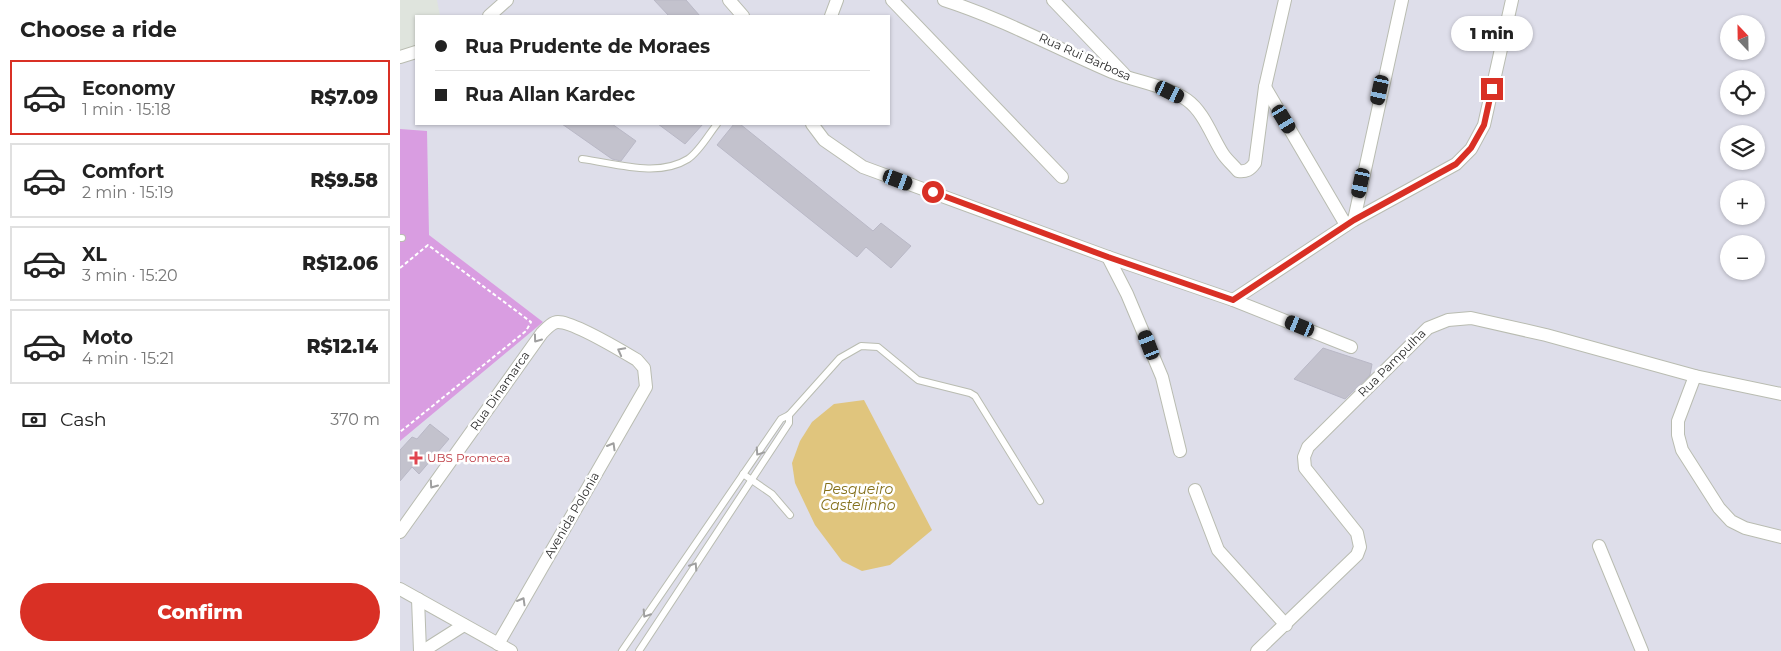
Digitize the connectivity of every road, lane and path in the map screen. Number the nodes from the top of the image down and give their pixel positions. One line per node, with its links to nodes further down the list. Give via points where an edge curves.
1 (507, 0): 10 (street)
2 (729, 0): 11 (street)
3 (837, 0): 12 (street)
4 (892, 0): 20 (street)
5 (944, 0): 15 (street, Rua Rui Barbosa, via 981,12)
6 (1053, 0): 15 (street)
7 (1284, 0): 16 (street)
8 (1402, 0): 21 (street)
9 (1512, 0): 21 (street, via 1484,125 1471,148 1456,164)
10 (490, 15)
11 (742, 15)
12 (831, 15)
13 (415, 52): 14 (street)
14 (400, 57)
15 (1129, 79): 16 (street, Rua Rui Barbosa, via 1153,84 1186,100 1195,108 1224,156 1238,171 1251,169 1255,163)
16 (1265, 87): 21 (street)
17 (716, 125): 19 (lane, via 688,159 665,168)
18 (813, 125): 22 (street, via 824,140 863,167)
19 (582, 158)
20 (1062, 177)
21 (1350, 222): 24 (street)
22 (1108, 257): 24 (street); 31 (street, via 1162,377)
23 (400, 268): 30 (path, via 428,245 531,322 526,331)
24 (1233, 300): 26 (street)
25 (578, 329): 37 (street, Rua Dinamarca, one-way to 37, via 558,322 542,332); 48 (street, Avenida Polonia, one-way to 25, via 646,386 644,368 637,360)
26 (1351, 346)
27 (1695, 376): 28 (street, Rua Pampulha); 38 (street, via 1678,421 1682,450 1731,521); 47 (street, Rua Pampulha, via 1471,318 1448,320 1428,328 1308,446 1305,468 1357,533 1360,547 1357,555)
28 (1781, 394)
29 (789, 415): 32 (lane, one-way to 32, via 781,419); 33 (lane, via 789,423); 35 (lane, via 840,358 861,346 878,347 918,380 974,396)
30 (400, 432)
31 (1180, 451)
32 (743, 474): 33 (lane); 39 (lane)
33 (752, 479): 36 (lane, via 772,494); 40 (lane)
34 (1195, 490): 47 (street, via 1218,550)
35 (1040, 501)
36 (790, 515)
37 (400, 532)
38 (1781, 537)
39 (698, 538): 40 (lane); 43 (lane)
40 (708, 545): 45 (lane, one-way to 40)
41 (1599, 546): 54 (street)
42 (400, 589): 44 (street)
43 (659, 595): 45 (lane); 51 (lane, one-way to 51)
44 (418, 599): 46 (street); 49 (street)
45 (670, 603): 52 (lane)
46 (464, 625): 48 (street); 49 (street)
47 (1286, 625): 53 (street, Rua Pampulha)
48 (498, 644): 50 (street)
49 (422, 651)
50 (511, 651)
51 (622, 651)
52 (639, 651)
53 (1257, 651)
54 (1642, 651)

